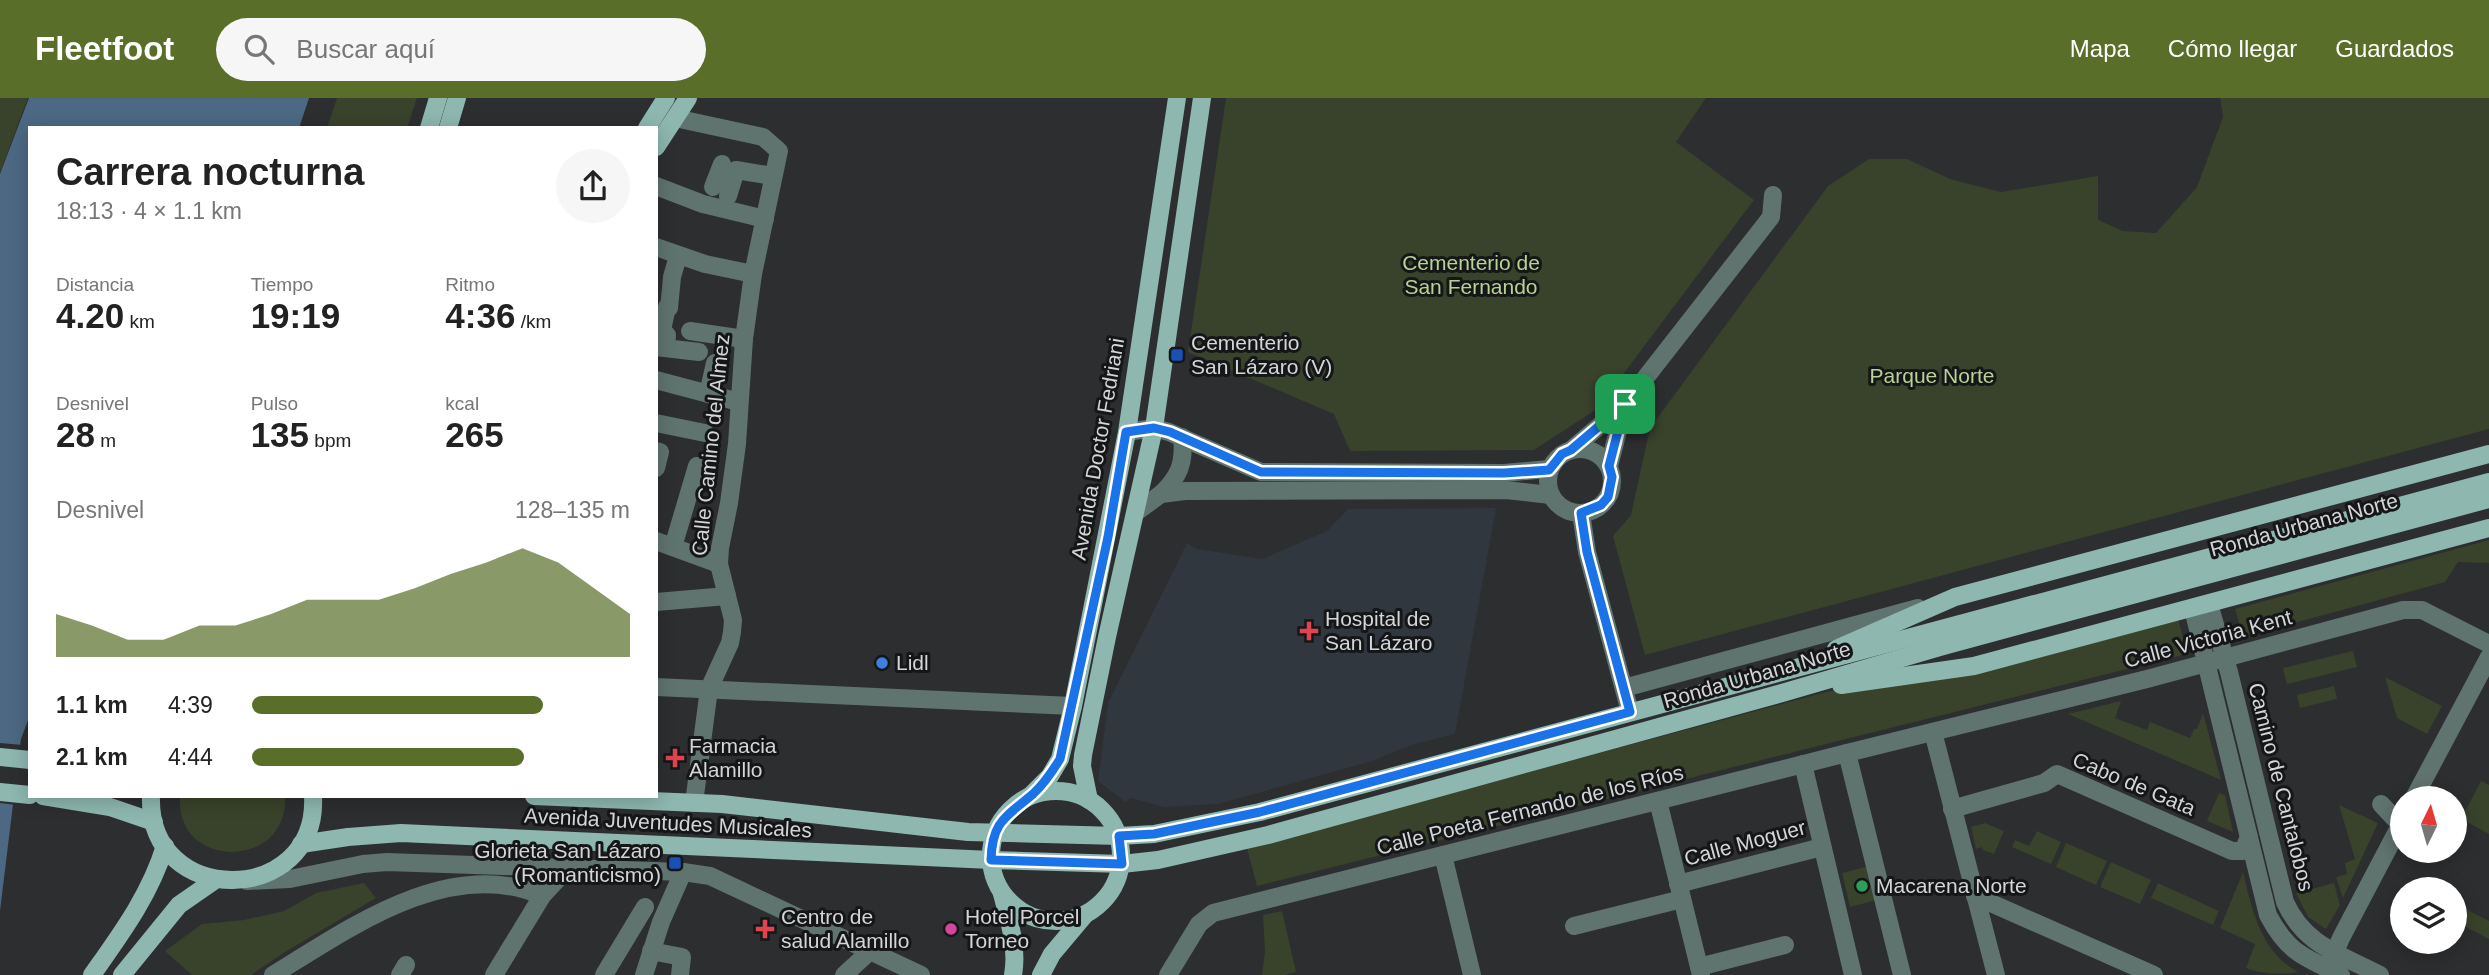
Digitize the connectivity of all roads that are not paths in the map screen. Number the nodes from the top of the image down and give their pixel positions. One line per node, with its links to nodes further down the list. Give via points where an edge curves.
1 (438, 98): 8 (main road)
2 (457, 98): 9 (main road)
3 (666, 98): 10 (main road)
4 (688, 98): 7 (main road)
5 (1177, 98): 31 (main road, Avenida Doctor Fedriani)
6 (1202, 98): 30 (main road)
7 (675, 117): 11 (main road); 12 (street, Calle Camino del Almez, via 763,137 779,151)
8 (430, 126)
9 (449, 126)
10 (648, 126)
11 (658, 144)
12 (773, 176): 13 (street, via 736,170); 16 (street, Calle Camino del Almez)
13 (723, 181)
14 (658, 187): 16 (street, via 703,204)
15 (1773, 195): 28 (street, via 1771,217)
16 (765, 219): 19 (street, Calle Camino del Almez)
17 (658, 248): 18 (street)
18 (678, 256): 19 (street); 22 (street, via 663,318 662,330 667,335)
19 (753, 274): 21 (street, Calle Camino del Almez)
20 (690, 331): 21 (street)
21 (744, 339): 27 (street, Calle Camino del Almez)
22 (661, 347): 23 (street)
23 (699, 352)
24 (715, 363): 26 (street)
25 (658, 381): 26 (street)
26 (708, 394): 27 (street)
27 (738, 402): 49 (street, Calle Camino del Almez, via 731,492)
28 (1625, 404): 34 (street); 37 (street)
29 (658, 422): 32 (street)
30 (1154, 428): 31 (street); 33 (street); 45 (main road)
31 (1126, 432): 63 (main road, Avenida Doctor Fedriani)
32 (705, 433)
33 (1182, 437): 39 (street); 42 (street, via 1184,453 1177,479)
34 (1571, 450): 37 (street, via 1593,451); 38 (street)
35 (2489, 454): 51 (main road)
36 (697, 466): 48 (street)
37 (1609, 466): 46 (street, via 1608,497)
38 (1549, 470): 39 (street); 43 (street)
39 (1261, 472): 41 (street)
40 (2489, 482): 58 (main road, Ronda Urbana Norte)
41 (1238, 490): 42 (street); 43 (street, via 1506,490)
42 (1161, 494): 45 (street)
43 (1550, 495): 46 (street, via 1563,508)
44 (2489, 499): 62 (main road, Ronda Urbana Norte)
45 (1135, 513): 78 (main road, via 1083,755)
46 (1581, 513): 60 (street)
47 (2489, 528): 53 (main road)
48 (664, 544): 49 (street)
49 (719, 564): 50 (street, Calle Camino del Almez)
50 (727, 596): 52 (street); 61 (street, Calle Camino del Almez, via 733,620 730,643)
51 (1955, 597): 58 (main road); 60 (street)
52 (658, 602)
53 (2201, 607): 56 (street, Camino de Cantalobos); 57 (street, Camino de Cantalobos); 62 (main road, via 1974,666)
54 (2489, 645): 56 (street, Calle Victoria Kent, via 2413,609)
55 (2489, 657): 70 (street)
56 (2225, 658): 57 (street, Calle Victoria Kent); 111 (street, Camino de Cantalobos, via 2285,902 2293,920)
57 (2206, 664): 65 (street, Calle Victoria Kent); 87 (street, Camino de Cantalobos)
58 (1776, 674): 64 (main road, Ronda Urbana Norte)
59 (658, 687): 61 (street)
60 (1623, 688): 64 (street)
61 (709, 689): 63 (street); 80 (street, Calle Camino del Almez)
62 (1782, 693): 95 (main road, Ronda Urbana Norte, via 1268,835)
63 (1073, 706): 73 (main road, Avenida Doctor Fedriani, via 1060,759)
64 (1630, 712): 86 (main road, Ronda Urbana Norte, via 1260,812 1154,834)
65 (1933, 732): 66 (street, Calle Poeta Fernando de los Ríos); 82 (street)
66 (1847, 753): 69 (street, Calle Poeta Fernando de los Ríos); 127 (street)
67 (0, 757): 68 (main road)
68 (28, 760)
69 (1802, 764): 79 (street, Calle Poeta Fernando de los Ríos); 91 (street)
70 (2420, 786)
71 (0, 792): 72 (main road)
72 (28, 795)
73 (1031, 795): 78 (main road, via 1066,792); 85 (main road, Avenida Doctor Fedriani, via 1006,814)
74 (55, 798): 84 (main road, via 110,807)
75 (151, 798): 84 (main road)
76 (313, 798): 89 (main road, via 312,818)
77 (580, 798): 80 (main road, Avenida Juventudes Musicales)
78 (1089, 800): 86 (main road, via 1108,815)
79 (1658, 801): 92 (street, Calle Poeta Fernando de los Ríos); 102 (street)
80 (694, 803): 85 (main road, Avenida Juventudes Musicales, via 968,832)
81 (2381, 804): 83 (street)
82 (1952, 809): 87 (street, Cabo de Gata, via 2044,783 2057,775 2232,851 2243,851); 104 (street)
83 (2390, 812)
84 (153, 822): 90 (main road)
85 (996, 831): 86 (main road, Ronda Urbana Norte); 93 (main road)
86 (1119, 836): 95 (main road)
87 (2249, 837): 111 (street, Camino de Cantalobos, via 2268,915 2278,933 2291,949)
88 (2390, 840): 111 (street)
89 (301, 844): 93 (main road, Avenida Juventudes Musicales, via 401,833); 99 (main road, via 271,872)
90 (165, 846): 98 (main road, via 186,867); 113 (main road, via 154,880)
91 (1822, 847): 102 (street, Calle Moguer); 126 (street)
92 (1443, 855): 124 (street, Calle Poeta Fernando de los Ríos, via 1213,913 1199,924); 125 (street)
93 (991, 860): 95 (main road, Ronda Urbana Norte); 101 (main road)
94 (448, 864): 96 (street); 99 (street, via 363,864 290,879); 100 (street)
95 (1122, 864): 106 (main road, via 1112,891)
96 (567, 869): 97 (street); 103 (street)
97 (683, 872): 109 (street); 110 (street, via 710,876)
98 (215, 880): 99 (main road); 114 (main road, via 179,905)
99 (244, 881)
100 (466, 884): 103 (street, via 525,888); 115 (street, via 401,902)
101 (1001, 891): 106 (main road, via 1034,918 1064,922); 122 (main road, via 1010,925)
102 (1680, 892): 107 (street, Calle Moguer); 112 (street)
103 (542, 896): 116 (street)
104 (1975, 896): 128 (street); 129 (street)
105 (645, 907): 117 (street)
106 (1086, 914): 123 (main road, via 1052,954)
107 (1574, 926)
108 (1785, 945): 112 (street)
109 (651, 951): 118 (street); 119 (street, via 682,957)
110 (869, 952): 120 (street); 121 (street)
111 (2332, 968): 130 (street, Camino de Cantalobos)
112 (1700, 971)
113 (92, 975)
114 (122, 975)
115 (273, 975)
116 (494, 975)
117 (604, 975)
118 (644, 975)
119 (680, 975)
120 (844, 975)
121 (921, 975)
122 (1013, 975)
123 (1041, 975)
124 (1168, 975)
125 (1472, 975)
126 (1853, 975)
127 (1902, 975)
128 (1996, 975)
129 (2154, 975)
130 (2380, 975)

